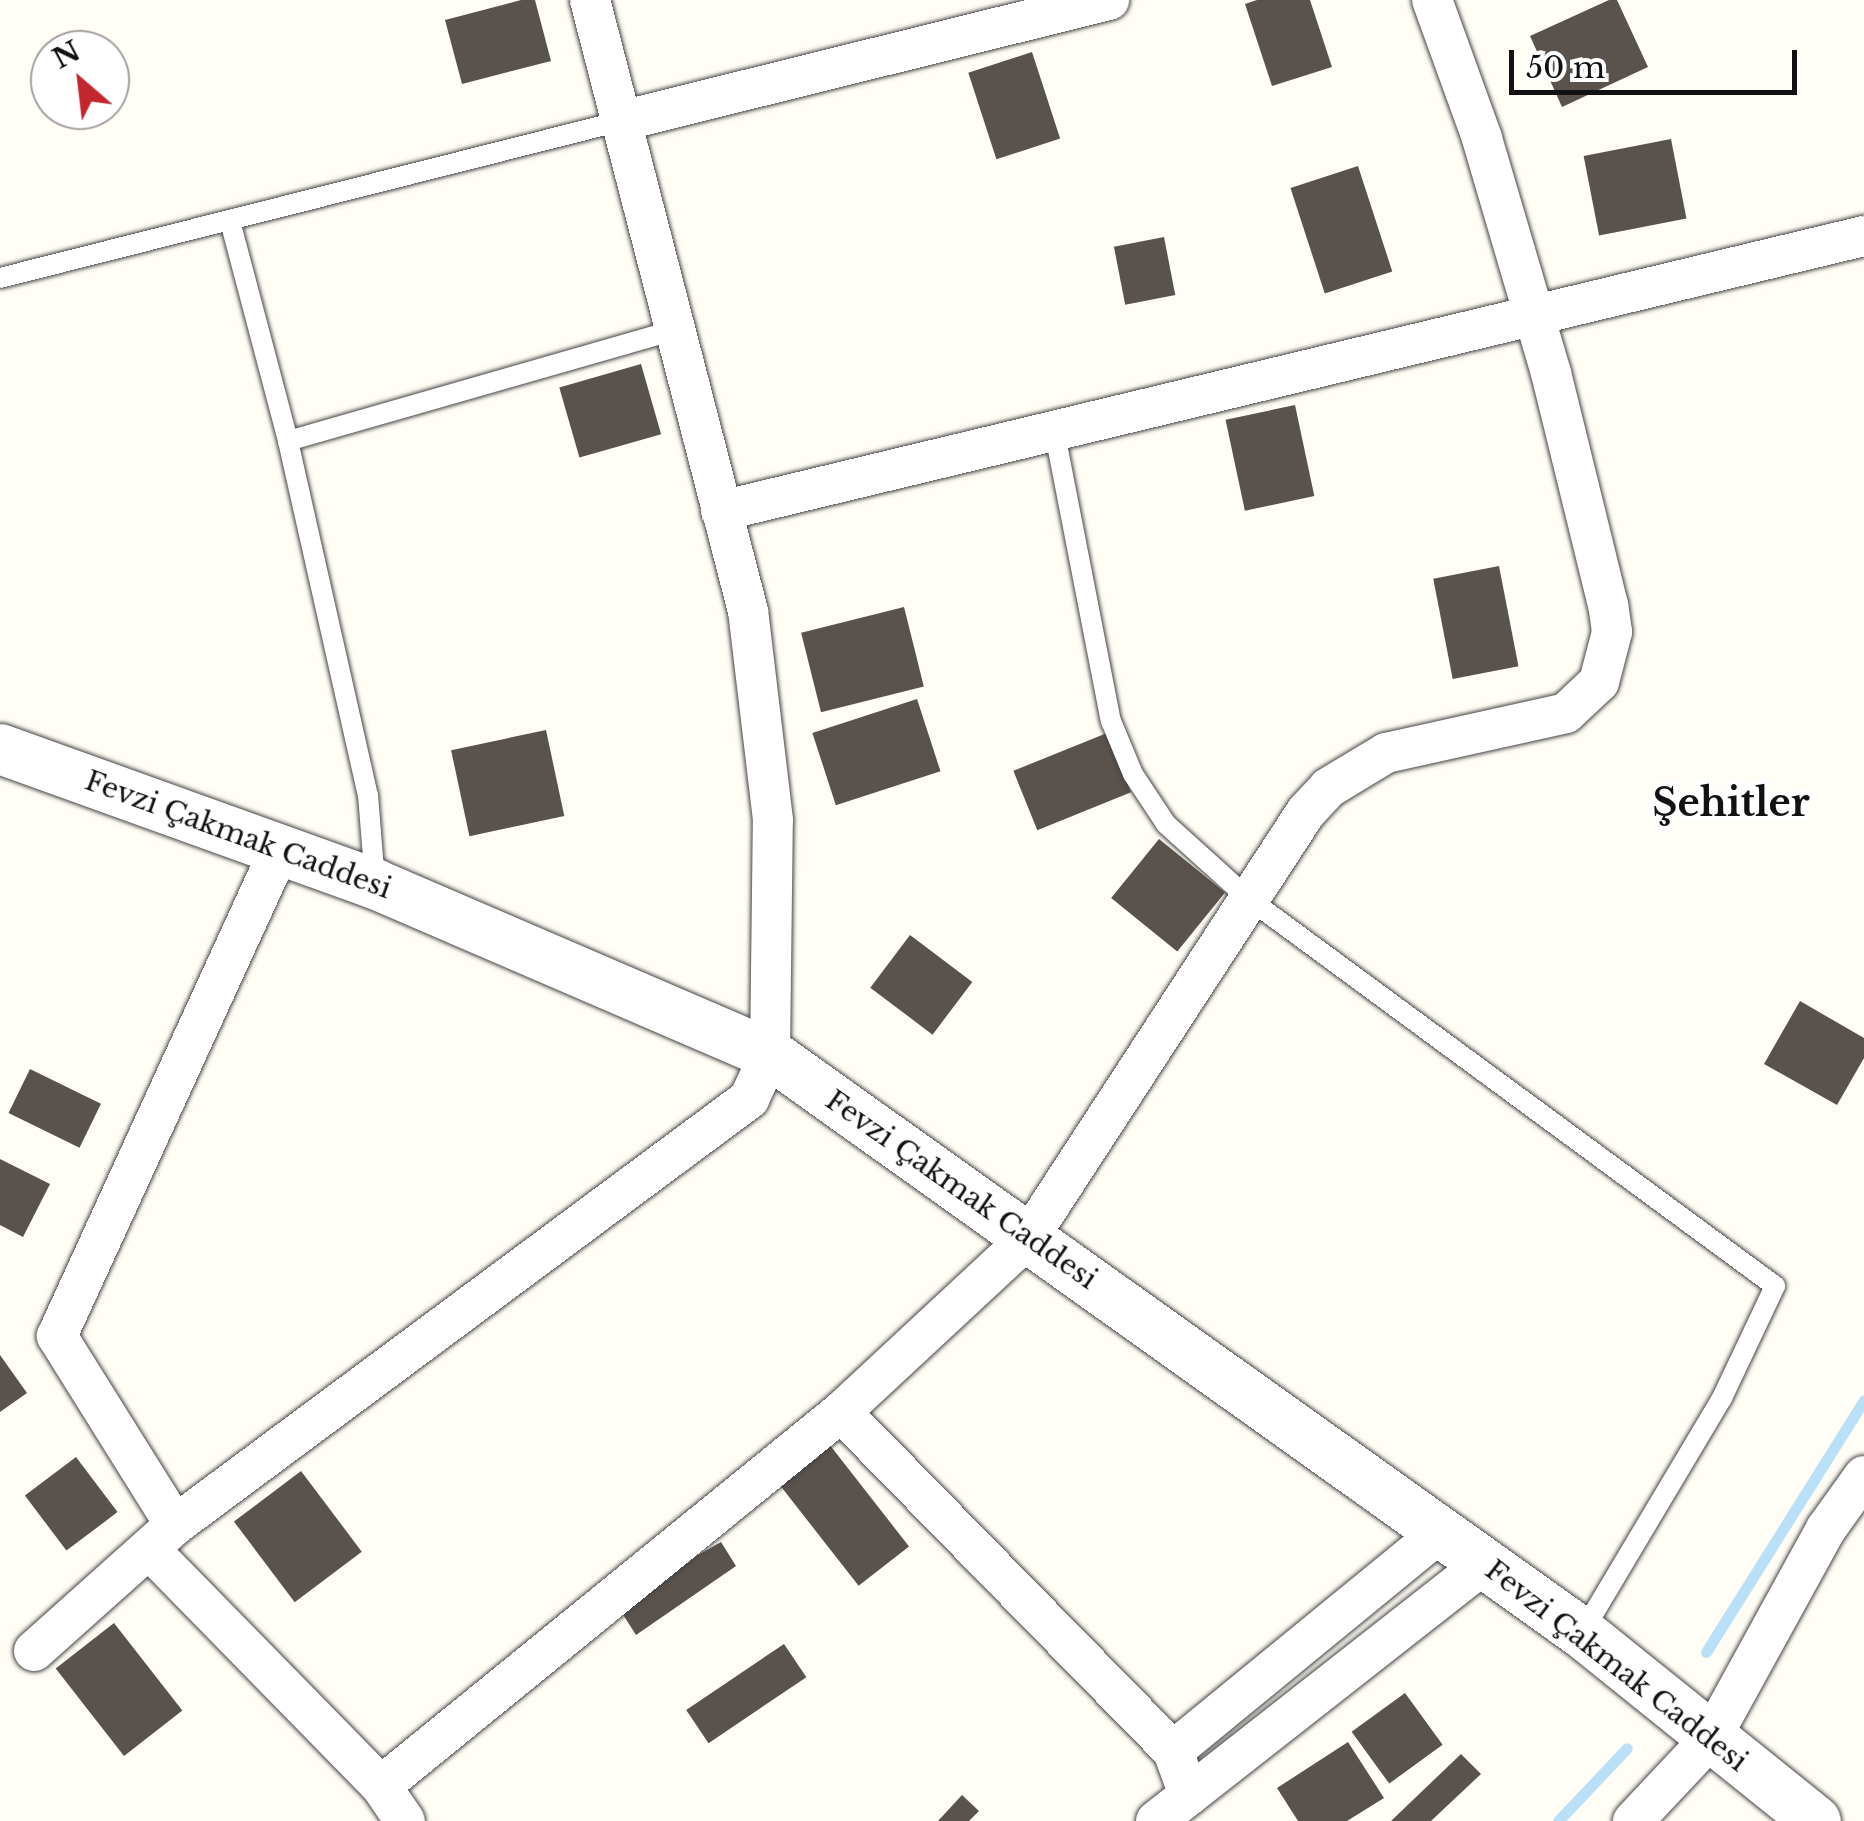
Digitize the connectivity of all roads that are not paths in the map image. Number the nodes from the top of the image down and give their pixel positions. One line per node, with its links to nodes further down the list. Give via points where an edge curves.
1 (590, 0): 4 (street)
2 (1109, 0): 4 (street)
3 (1432, 0): 8 (street)
4 (621, 121): 5 (lane); 9 (street)
5 (230, 221): 7 (lane); 11 (lane)
6 (1864, 236): 8 (street)
7 (0, 278)
8 (1533, 312): 10 (street); 16 (street, via 1608,604 1612,632 1600,682 1566,713 1386,753 1354,768 1306,812)
9 (674, 330): 11 (lane); 12 (street)
10 (1054, 429): 12 (street); 16 (lane, via 1120,748 1166,824)
11 (288, 441): 15 (lane, via 368,795)
12 (721, 511): 17 (street, via 748,611 773,820)
13 (0, 749): 14 (street, Fevzi Çakmak Caddesi)
14 (280, 849): 15 (street, Fevzi Çakmak Caddesi); 22 (street, via 57,1336)
15 (375, 884): 17 (street, Fevzi Çakmak Caddesi)
16 (1249, 899): 18 (street); 24 (lane, via 1775,1286 1722,1398)
17 (770, 1054): 18 (street, Fevzi Çakmak Caddesi); 22 (street, via 748,1099)
18 (1029, 1237): 19 (street); 21 (street, Fevzi Çakmak Caddesi)
19 (841, 1412): 27 (street); 28 (street)
20 (1864, 1476): 26 (street, via 1826,1529)
21 (1439, 1533): 23 (street, Fevzi Çakmak Caddesi); 27 (street)
22 (162, 1537): 25 (street); 28 (street)
23 (1485, 1563): 24 (street, Fevzi Çakmak Caddesi); 29 (street)
24 (1582, 1633): 26 (street, Fevzi Çakmak Caddesi)
25 (34, 1652)
26 (1711, 1738): 32 (street); 33 (street, Fevzi Çakmak Caddesi)
27 (1173, 1750): 29 (street)
28 (381, 1786): 30 (street)
29 (1189, 1795): 31 (street)
30 (405, 1821)
31 (1156, 1821)
32 (1633, 1821)
33 (1816, 1821)

